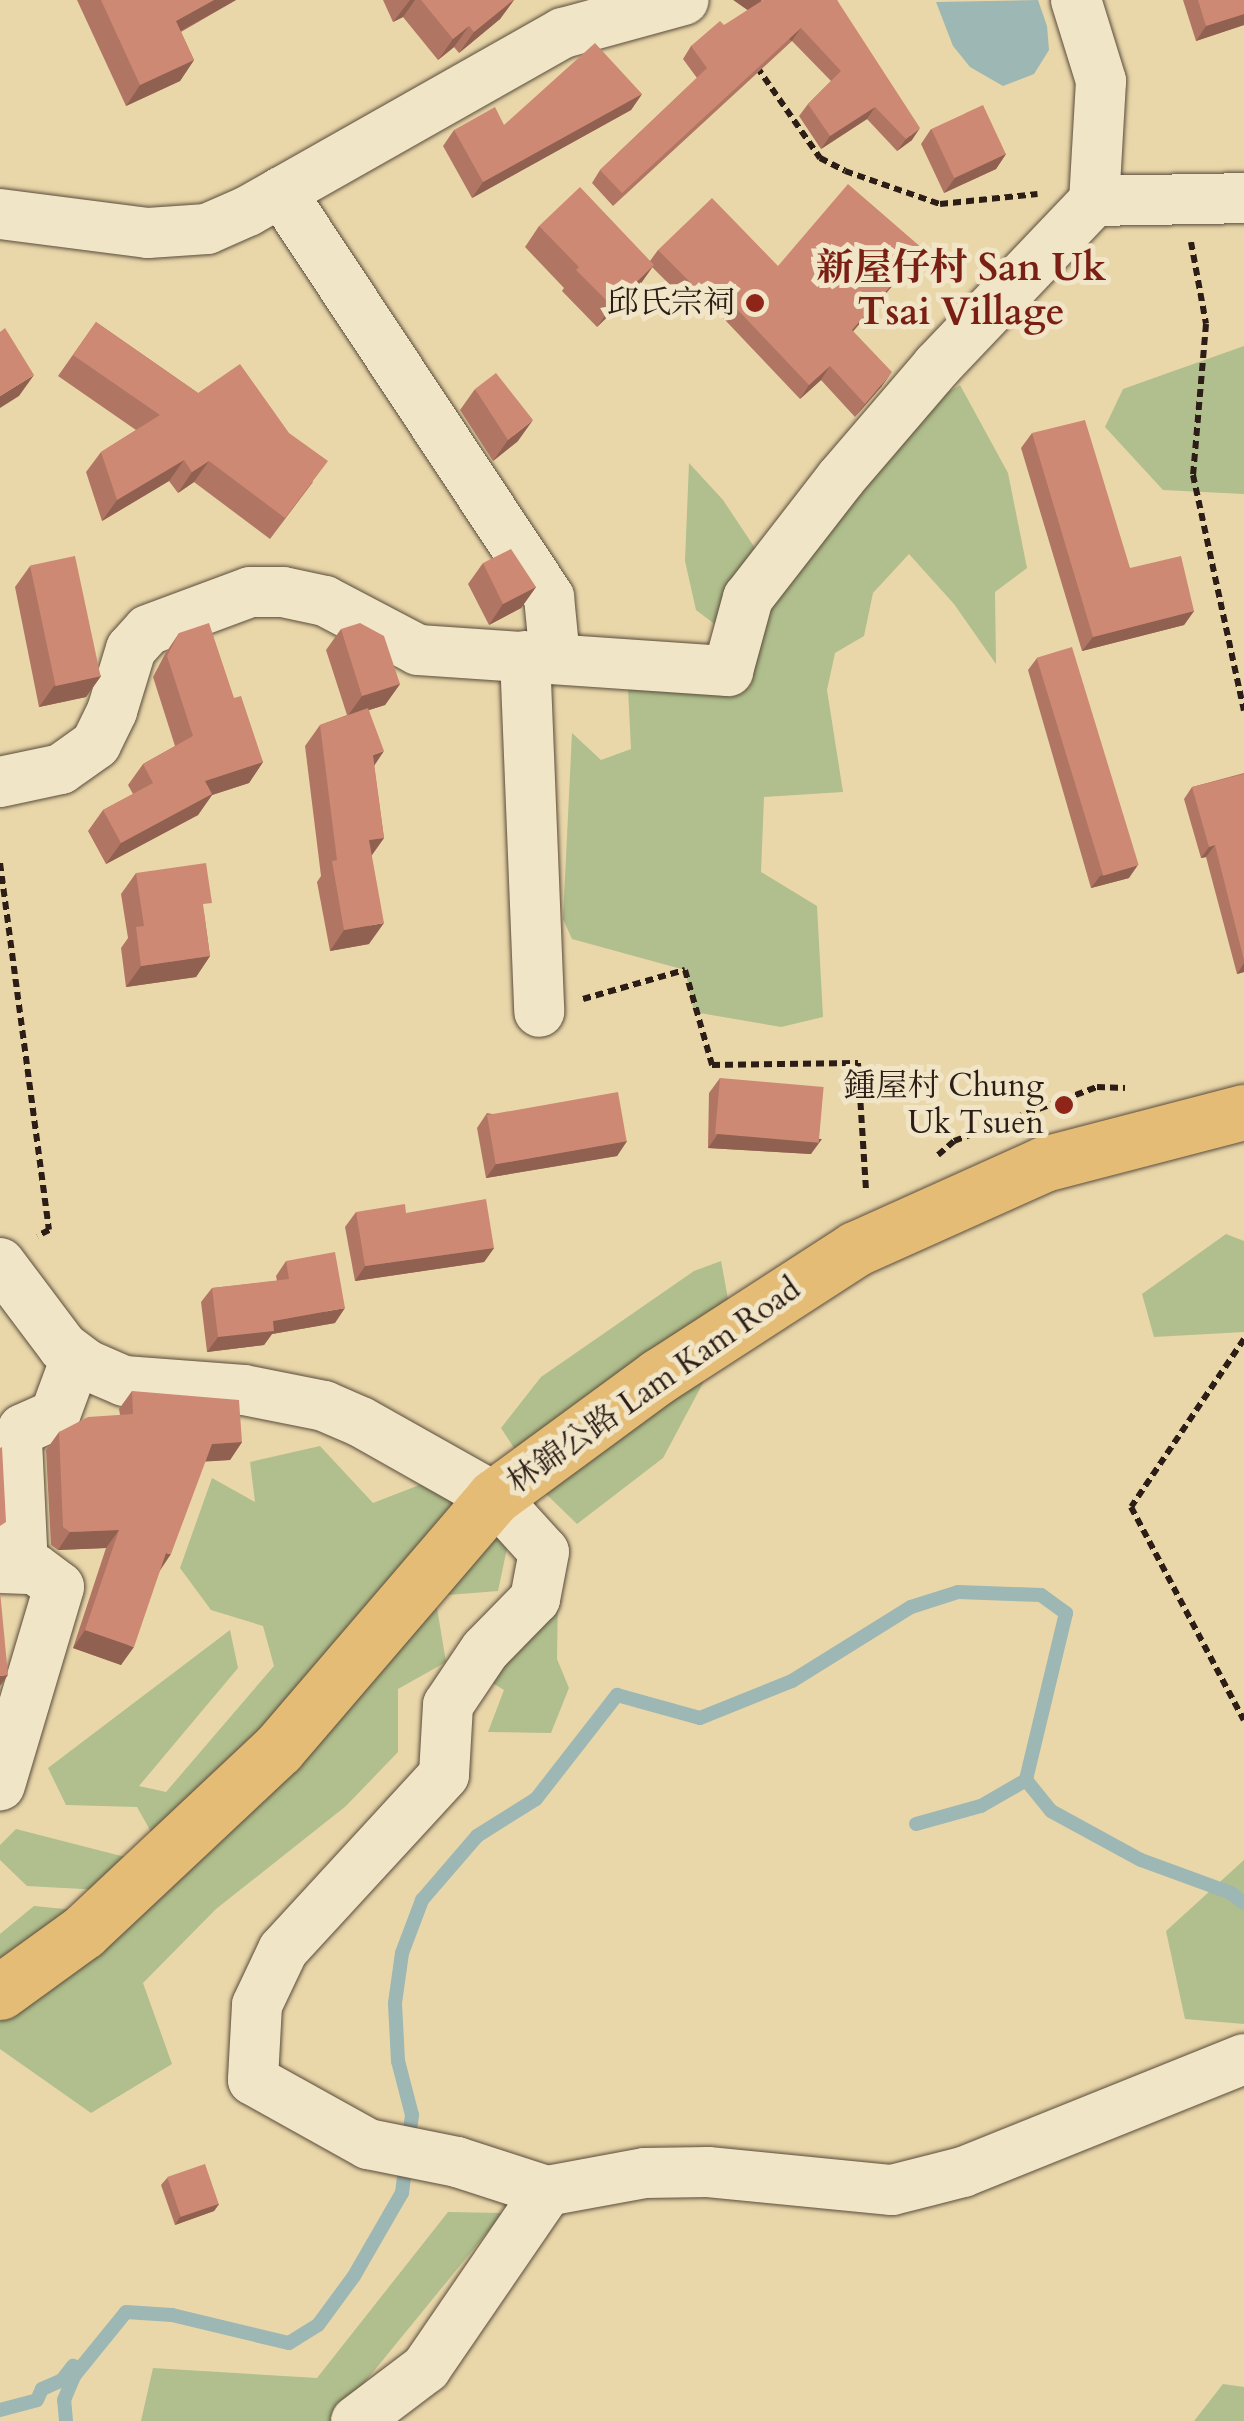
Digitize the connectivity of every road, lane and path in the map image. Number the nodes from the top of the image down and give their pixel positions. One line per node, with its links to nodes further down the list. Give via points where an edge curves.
1 (1076, 0): 5 (lane, via 1101,81)
2 (703, 1): 3 (lane, via 564,33); 5 (path, via 820,158 940,204 1074,190)
3 (281, 192): 7 (lane, via 207,229 179,234); 8 (lane, via 549,597)
4 (1244, 198): 6 (lane)
5 (1094, 201): 6 (lane); 8 (lane, via 841,478 748,598 728,671)
6 (1184, 201): 9 (path, via 1206,324 1193,476)
7 (0, 214)
8 (540, 657): 10 (lane, via 418,650 325,601 250,592 148,630 132,649 102,734 86,754 61,770); 12 (lane)
9 (1244, 710)
10 (0, 782)
11 (0, 863): 15 (path, via 49,1230)
12 (539, 1012): 14 (path, via 685,970 712,1064 858,1062)
13 (1244, 1112): 18 (main road, 林錦公路 Lam Kam Road, via 1044,1164 855,1249 659,1376)
14 (867, 1202)
15 (11, 1252): 17 (lane)
16 (1244, 1339): 20 (path, via 1131,1507)
17 (76, 1358): 18 (lane, via 124,1381 244,1390 324,1406); 19 (lane, via 54,1415 24,1429 16,1442)
18 (494, 1496): 22 (main road, 林錦公路 Lam Kam Road, via 278,1749 83,1932); 24 (lane, via 544,1552 536,1599 485,1650 448,1705 444,1775 283,1950 257,2004 253,2080 368,2144 457,2162)
19 (11, 1568): 21 (lane, via 35,1568 53,1579 59,1599)
20 (1244, 1720)
21 (0, 1785)
22 (0, 1992)
23 (1244, 2059): 24 (lane, via 926,2184 859,2189 708,2172 644,2173)
24 (547, 2191): 25 (lane, via 426,2368)
25 (356, 2421)

